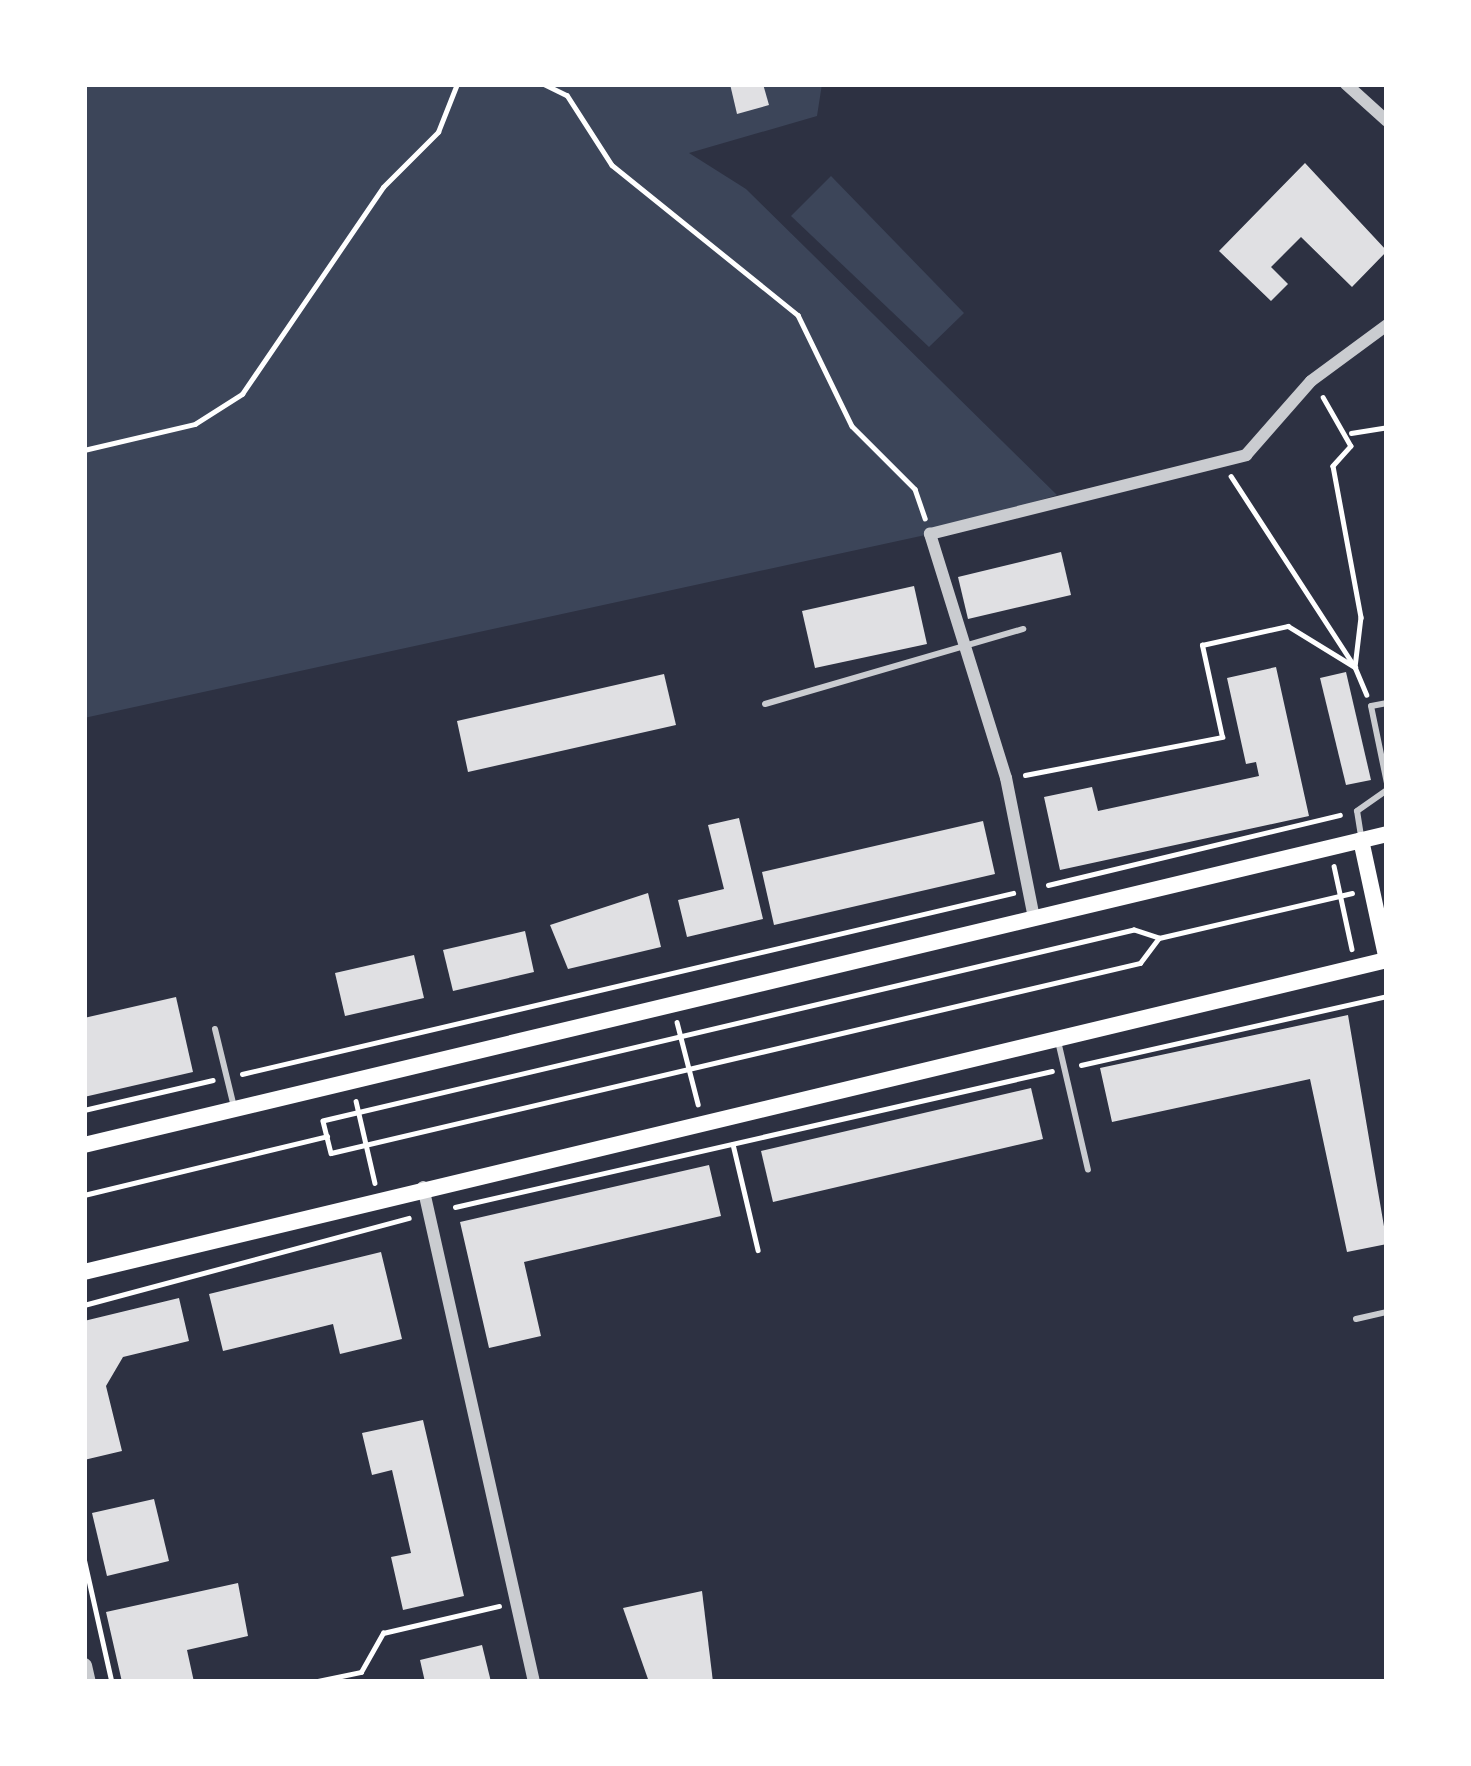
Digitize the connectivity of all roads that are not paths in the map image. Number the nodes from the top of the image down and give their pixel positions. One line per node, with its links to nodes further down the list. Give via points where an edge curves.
1 (1346, 84): 2 (street)
2 (1387, 122)
3 (1387, 325): 5 (street, via 1311,382 1246,455 931,534)
4 (1023, 629): 5 (lane)
5 (968, 646): 7 (lane); 11 (street)
6 (1387, 703): 8 (lane, via 1371,706)
7 (765, 704)
8 (1387, 786): 10 (lane, via 1357,812)
9 (1387, 834): 10 (main road)
10 (1361, 840): 11 (main road); 12 (main road)
11 (1034, 918): 15 (main road)
12 (1387, 960): 14 (main road)
13 (215, 1029): 15 (lane)
14 (1057, 1038): 17 (lane); 18 (main road)
15 (235, 1110): 16 (main road)
16 (84, 1145)
17 (1088, 1170)
18 (423, 1187): 19 (main road); 24 (street)
19 (84, 1272)
20 (1387, 1312): 21 (lane)
21 (1356, 1319)
22 (84, 1665): 23 (street)
23 (88, 1682)
24 (534, 1682)

